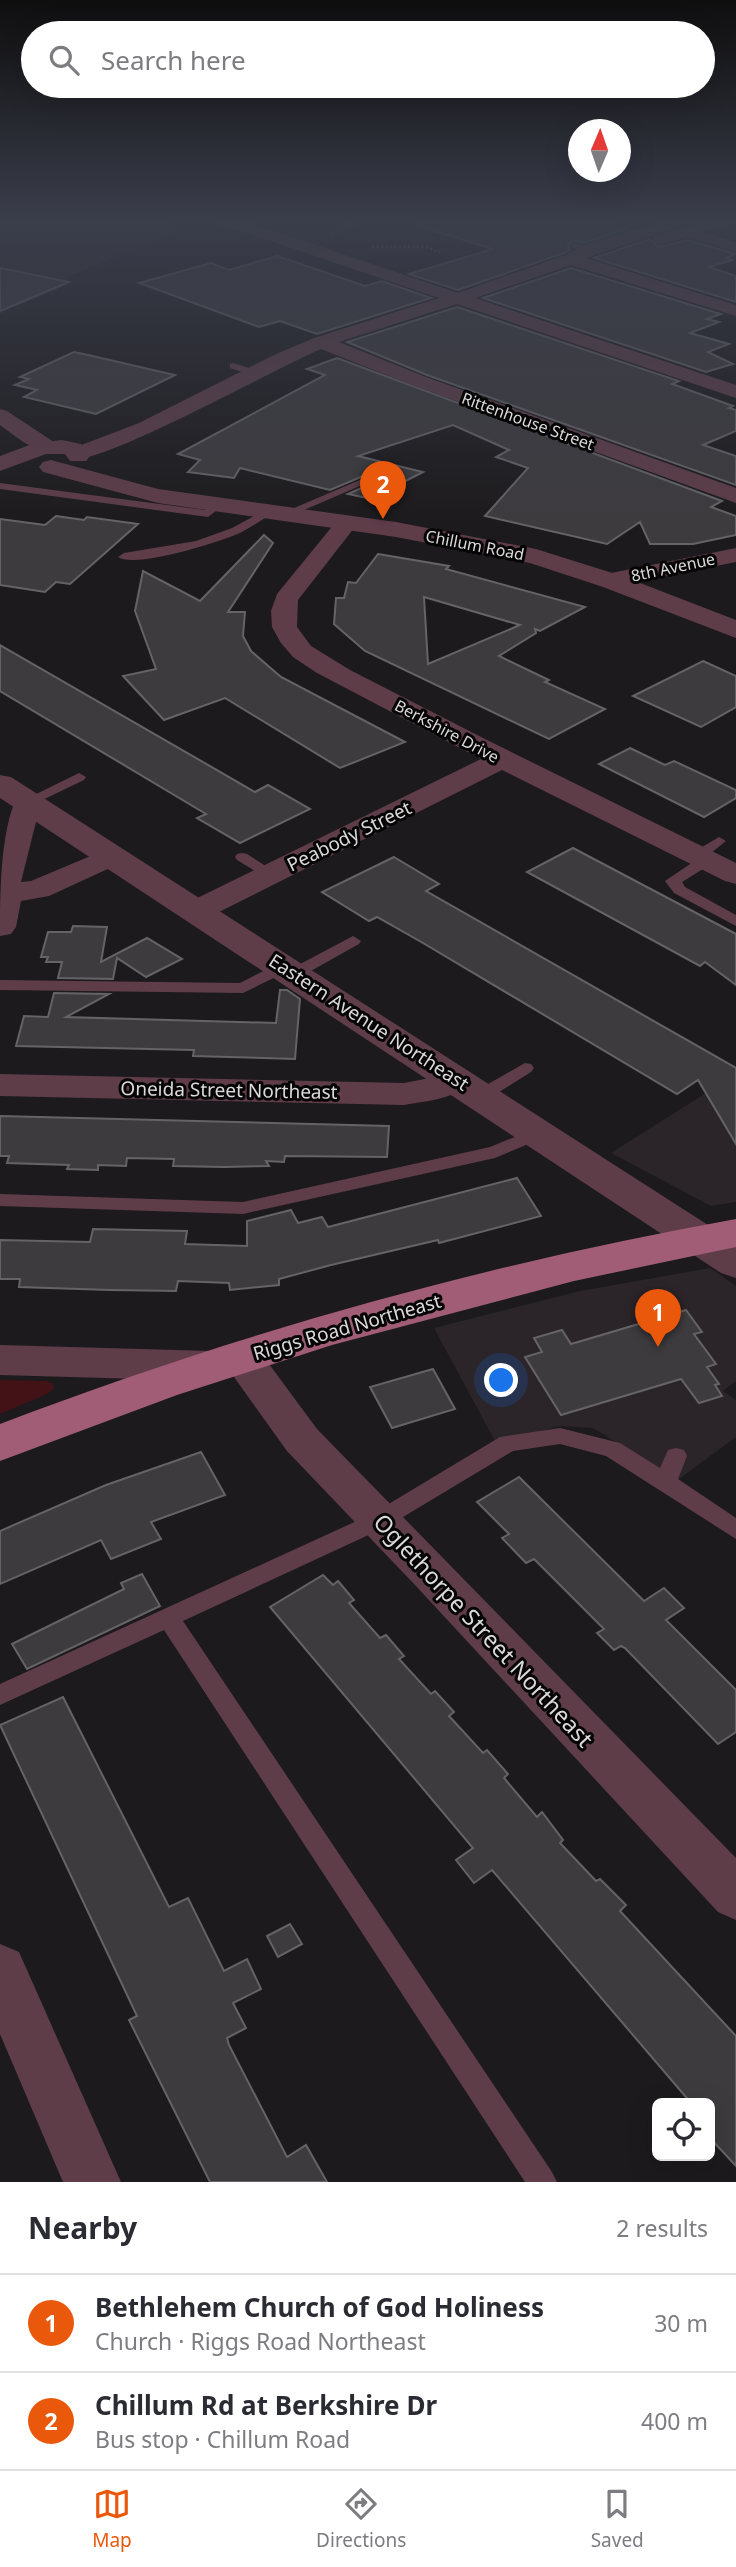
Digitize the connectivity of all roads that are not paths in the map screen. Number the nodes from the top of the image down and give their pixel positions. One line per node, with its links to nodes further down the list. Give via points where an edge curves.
1 (384, 322): 3 (street)
2 (529, 322): 6 (street)
3 (321, 342): 5 (street); 11 (street, Rittenhouse Street)
4 (233, 366): 5 (lane)
5 (255, 373): 8 (street, via 146,427)
6 (736, 392)
7 (0, 415): 8 (street)
8 (43, 457): 12 (street, Chillum Road, via 139,492)
9 (391, 470): 13 (lane)
10 (0, 486): 12 (lane, via 208,514)
11 (736, 496)
12 (219, 504): 13 (street, Chillum Road)
13 (277, 512): 14 (street, Chillum Road); 16 (lane, via 201,543)
14 (347, 523): 17 (street, Chillum Road, via 471,542); 19 (street, Berkshire Drive, via 286,598 283,618 287,635 296,646 340,674)
15 (736, 555): 17 (street, 8th Avenue)
16 (124, 557)
17 (611, 580): 18 (street, Chillum Road)
18 (736, 630)
19 (501, 760): 22 (street, Berkshire Drive); 25 (street, Peabody Street)
20 (79, 777): 21 (lane)
21 (13, 793): 23 (street, Eastern Avenue Northeast); 27 (street)
22 (707, 853): 26 (street, Berkshire Drive); 29 (lane, via 673,881 679,890)
23 (112, 856): 27 (street, via 38,889); 28 (street, Eastern Avenue Northeast)
24 (242, 857): 25 (lane)
25 (270, 874): 28 (street, Peabody Street)
26 (736, 875)
27 (2, 894): 30 (street, via 5,905)
28 (196, 911): 32 (street, Eastern Avenue Northeast)
29 (736, 921)
30 (0, 927)
31 (353, 941): 32 (lane)
32 (288, 970): 33 (lane, via 243,988); 36 (street, Eastern Avenue Northeast)
33 (0, 985)
34 (525, 1068): 36 (lane)
35 (0, 1085): 36 (street, Oneida Street Northeast, via 404,1094)
36 (469, 1087): 37 (street, Eastern Avenue Northeast)
37 (539, 1133): 38 (lane, via 495,1152 243,1208); 39 (street, Eastern Avenue Northeast)
38 (0, 1200)
39 (725, 1245): 41 (main road, Riggs Road Northeast, via 662,1246)
40 (0, 1360): 41 (street)
41 (226, 1362): 42 (main road, Riggs Road Northeast, via 153,1384); 45 (street, Oglethorpe Street Northeast)
42 (0, 1443)
43 (676, 1456): 44 (lane)
44 (666, 1482): 45 (lane, via 612,1449 560,1436 508,1443); 46 (lane)
45 (380, 1520): 47 (lane); 49 (street, Oglethorpe Street Northeast)
46 (736, 1530)
47 (168, 1618): 48 (lane); 52 (lane)
48 (0, 1695)
49 (736, 1895)
50 (0, 1970): 51 (street)
51 (92, 2182)
52 (541, 2182)

